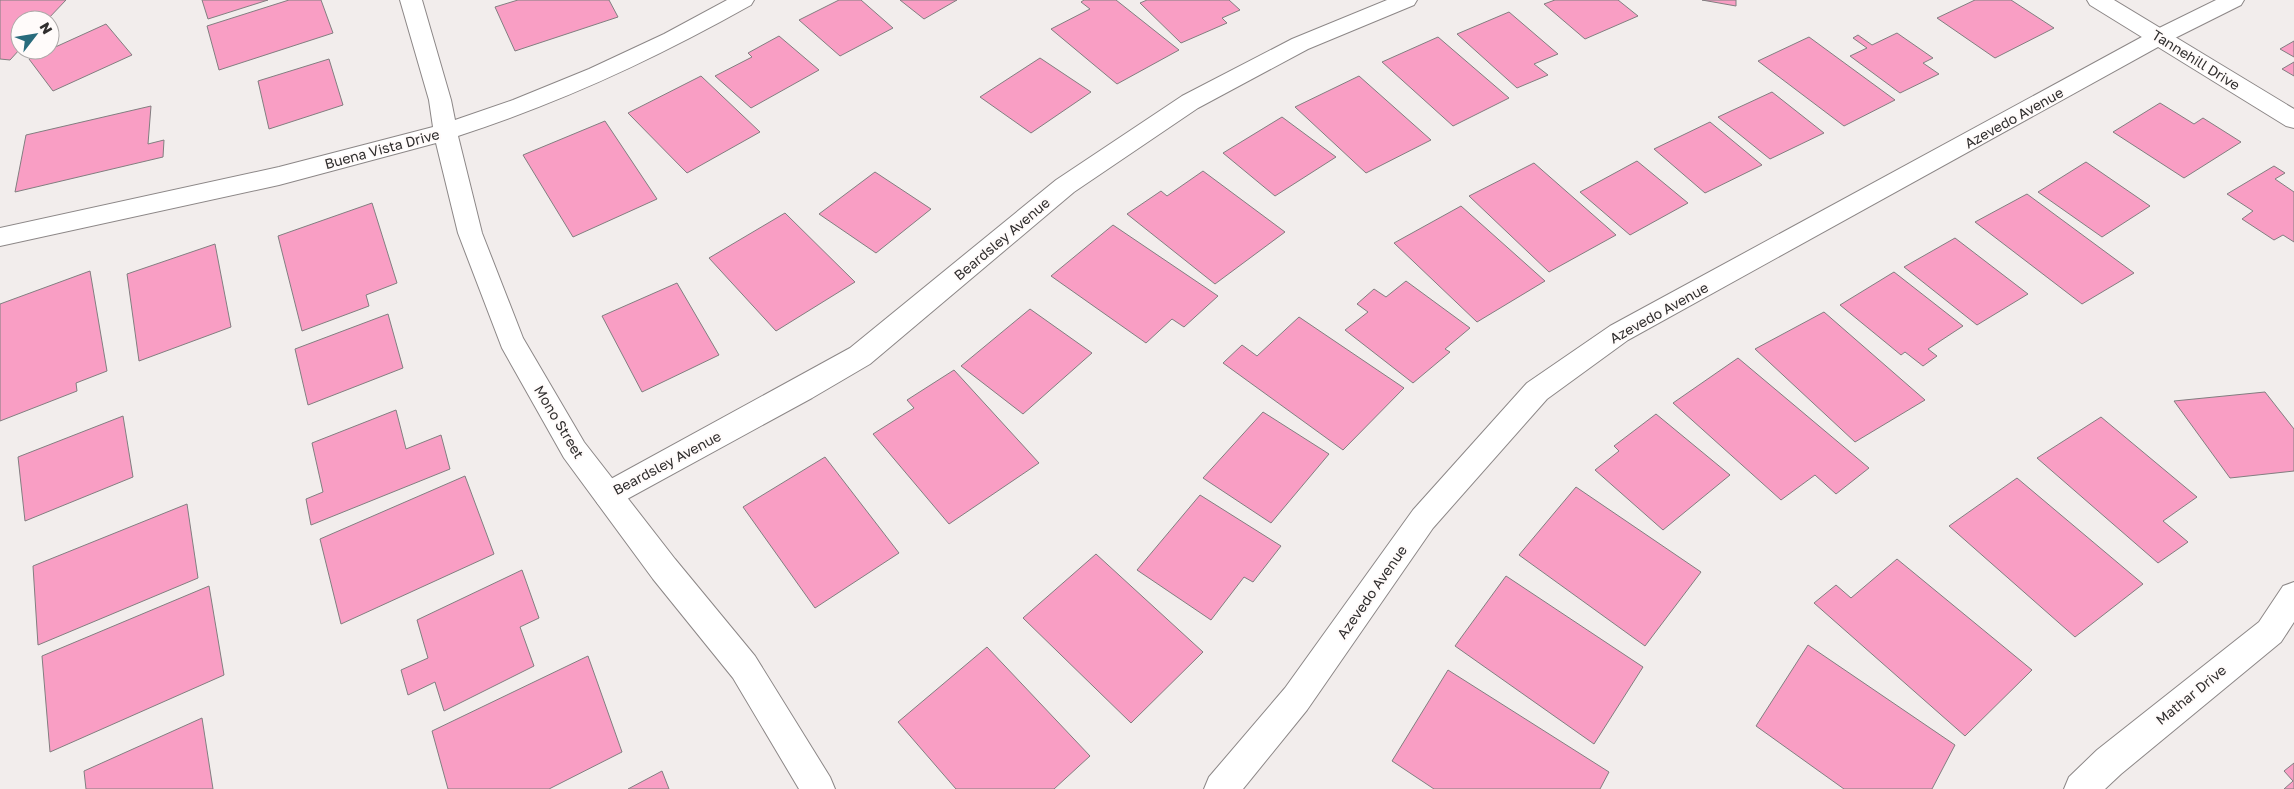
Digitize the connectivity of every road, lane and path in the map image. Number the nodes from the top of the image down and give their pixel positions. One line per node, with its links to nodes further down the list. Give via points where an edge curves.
1 (411, 0): 8 (street, Mono Street, via 440,100)
2 (743, 0): 8 (street, Buena Vista Drive, via 650,50 517,107)
3 (1406, 0): 10 (street, Beardsley Avenue, via 1300,44 1190,102 1065,186 860,356)
4 (2098, 0): 6 (street, Tannehill Drive)
5 (2233, 0): 6 (street, Azevedo Avenue)
6 (2159, 37): 7 (street, Tannehill Drive); 13 (street, Azevedo Avenue, via 1619,333 1537,392 1423,519 1296,699)
7 (2294, 120)
8 (445, 132): 9 (street, Buena Vista Drive, via 315,167); 10 (street, Mono Street, via 470,233 511,341 574,450)
9 (0, 237)
10 (608, 495): 12 (street, Mono Street, via 744,667)
11 (2294, 596): 14 (street, Mathar Drive, via 2270,632 2109,762)
12 (818, 789)
13 (1221, 789)
14 (2081, 789)

